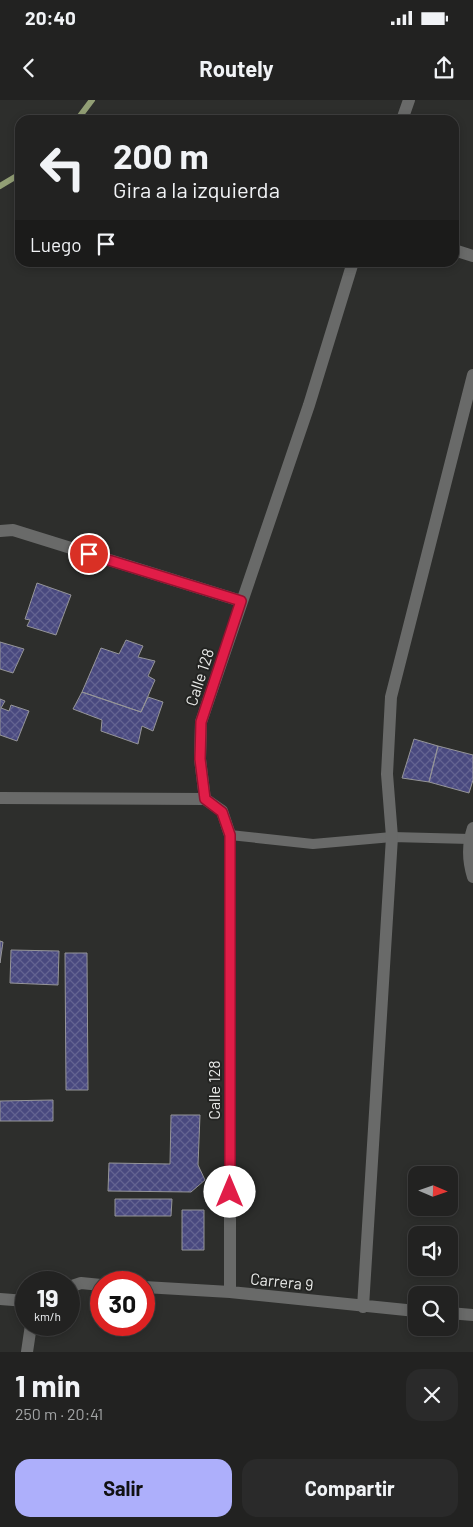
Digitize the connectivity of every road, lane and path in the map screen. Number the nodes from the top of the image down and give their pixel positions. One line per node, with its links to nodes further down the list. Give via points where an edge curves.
1 (409, 100): 2 (street)
2 (404, 115)
3 (459, 252): 4 (street)
4 (473, 256)
5 (352, 267): 8 (street, Calle 128)
6 (473, 375): 13 (street, via 391,697 387,774)
7 (0, 531): 8 (street, via 13,530)
8 (241, 601): 10 (street, Calle 128, via 201,722 200,759)
9 (0, 798): 10 (street)
10 (205, 799): 12 (street, Calle 128, via 222,812)
11 (471, 833): 13 (lane); 14 (street, via 470,868)
12 (230, 835): 13 (lane, via 313,844); 16 (street, Calle 128)
13 (392, 837): 19 (street)
14 (473, 877)
15 (155, 1288): 16 (street, Carrera 9)
16 (230, 1292): 19 (street, Carrera 9)
17 (0, 1298): 18 (street)
18 (15, 1300)
19 (363, 1307): 20 (street, Carrera 9)
20 (408, 1310)
21 (458, 1314): 22 (street)
22 (473, 1315)
23 (29, 1336): 24 (street)
24 (27, 1352)

